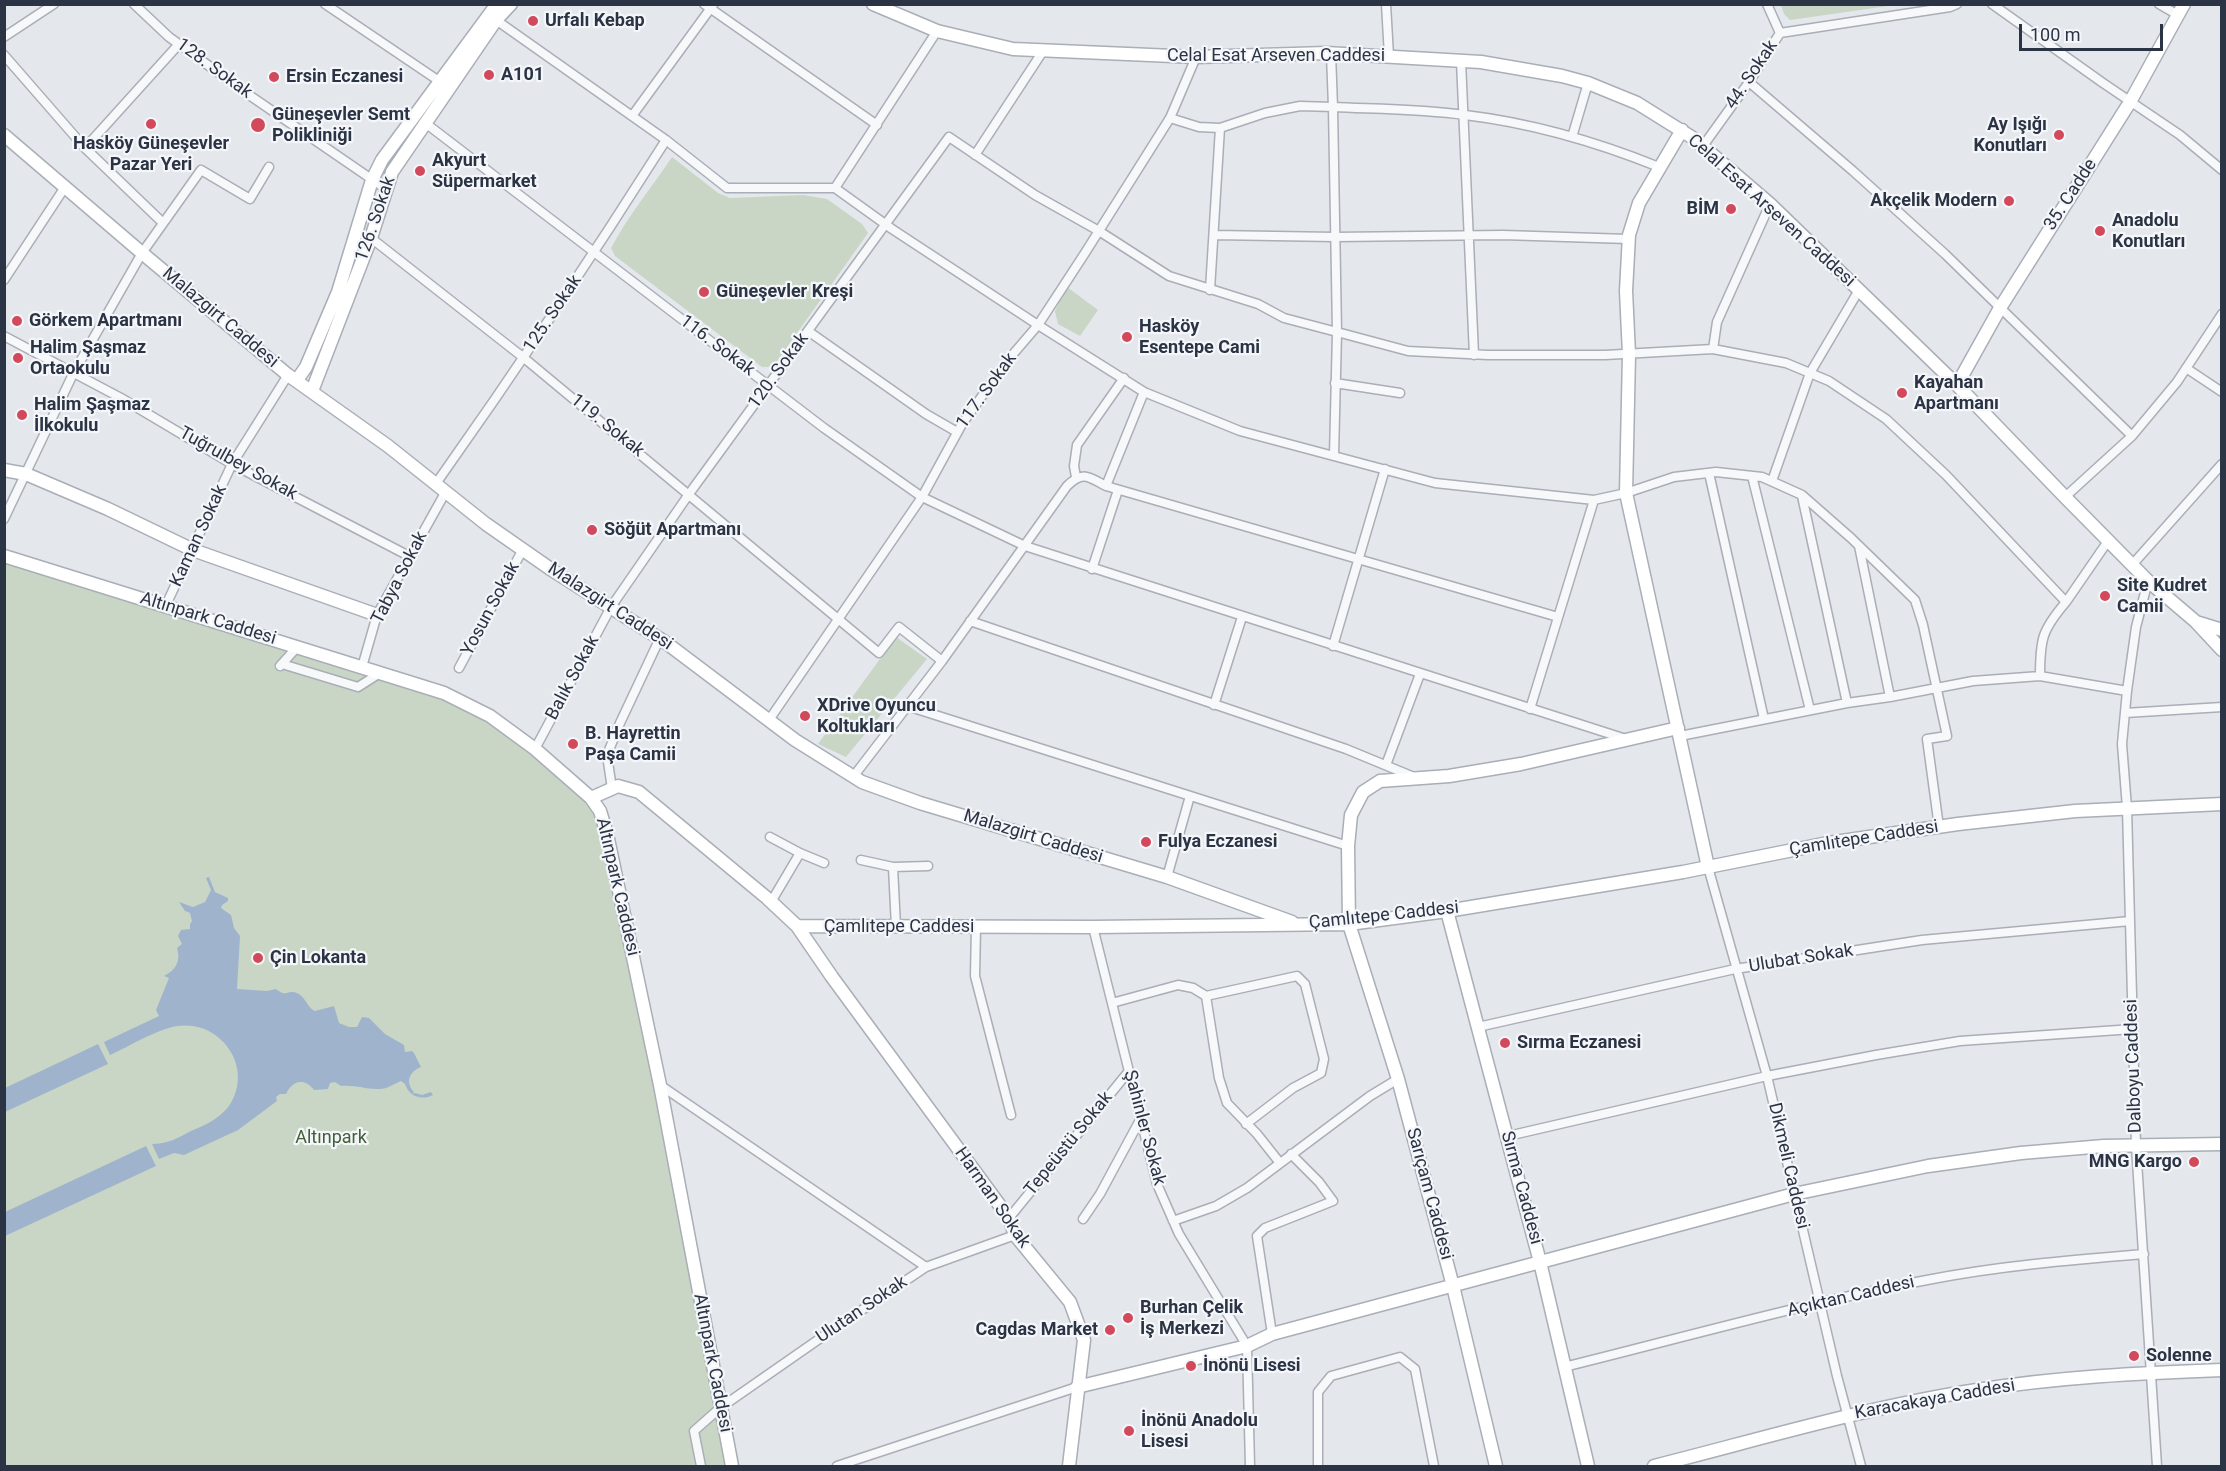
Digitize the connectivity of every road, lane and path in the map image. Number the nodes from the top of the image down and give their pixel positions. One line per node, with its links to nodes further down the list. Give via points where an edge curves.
1 (54, 4): 17 (street)
2 (134, 4): 18 (street, 128. Sokak)
3 (325, 4): 25 (street)
4 (497, 4): 25 (street, 126. Sokak)
5 (511, 4): 14 (street, 126. Sokak)
6 (1386, 4): 22 (street)
7 (1767, 4): 16 (street)
8 (1957, 4): 16 (street, 44. Sokak)
9 (1992, 4): 28 (street)
10 (2160, 4): 13 (street)
11 (874, 5): 15 (street, Celal Esat Arseven Caddesi)
12 (709, 6): 31 (street); 34 (street)
13 (2181, 10): 28 (street, 35. Cadde)
14 (496, 20): 31 (street); 33 (street, 126. Sokak)
15 (937, 31): 19 (street, Celal Esat Arseven Caddesi, via 1013,49); 34 (street)
16 (1780, 33): 26 (street, 44. Sokak)
17 (4, 37)
18 (179, 44): 41 (street); 46 (street, 128. Sokak)
19 (1043, 51): 23 (street, Celal Esat Arseven Caddesi); 42 (street)
20 (1331, 54): 22 (street, Celal Esat Arseven Caddesi); 23 (street, Celal Esat Arseven Caddesi); 29 (street)
21 (4, 55): 41 (street)
22 (1389, 56): 24 (street, Celal Esat Arseven Caddesi)
23 (1196, 57): 32 (street, 117. Sokak)
24 (1461, 61): 27 (street, Celal Esat Arseven Caddesi, via 1532,70); 30 (street)
25 (439, 81): 46 (street, 126. Sokak)
26 (1749, 82): 40 (street, 44. Sokak); 64 (street, via 1853,171)
27 (1588, 83): 36 (street, Celal Esat Arseven Caddesi, via 1637,104); 38 (street)
28 (2130, 102): 45 (street, via 2180,135); 64 (street, 35. Cadde)
29 (1333, 107): 30 (street); 35 (street, via 1300,106); 56 (street)
30 (1465, 114): 38 (street); 55 (street)
31 (632, 116): 39 (street)
32 (1170, 118): 35 (street, via 1199,127); 53 (street, 117. Sokak)
33 (424, 122): 49 (street, 126. Sokak, via 392,172); 60 (street, 116. Sokak)
34 (877, 125): 48 (street)
35 (1220, 128): 54 (street)
36 (1682, 130): 40 (street, Celal Esat Arseven Caddesi); 44 (street)
37 (4, 135): 47 (street, Malazgirt Caddesi)
38 (1572, 137): 44 (street)
39 (666, 140): 48 (street, via 727,188); 60 (street, 125. Sokak)
40 (1703, 146): 50 (street, Celal Esat Arseven Caddesi)
41 (85, 148): 51 (street)
42 (975, 155): 52 (street, 120. Sokak, via 950,137); 53 (street)
43 (269, 167): 51 (street, via 250,199 201,170)
44 (1659, 167): 58 (street, via 1639,203)
45 (2222, 170)
46 (372, 180): 49 (street, 128. Sokak); 77 (street, 126. Sokak, via 338,292 306,367)
47 (65, 187): 59 (street, Malazgirt Caddesi); 61 (street)
48 (835, 188): 52 (street)
49 (386, 189): 57 (street, 126. Sokak)
50 (1770, 204): 63 (street, Celal Esat Arseven Caddesi); 70 (street, via 1717,322)
51 (162, 222): 59 (street)
52 (887, 224): 66 (street); 67 (street, 120. Sokak)
53 (1099, 231): 62 (street, via 1169,276); 66 (street, 117. Sokak)
54 (1214, 235): 56 (street); 62 (street)
55 (1470, 236): 56 (street); 58 (street); 72 (street)
56 (1335, 237): 68 (street)
57 (371, 238): 73 (street, 119. Sokak); 82 (street, 126. Sokak)
58 (1628, 239): 71 (street)
59 (142, 253): 76 (street); 77 (street, Malazgirt Caddesi)
60 (595, 253): 73 (street, 125. Sokak); 80 (street, 116. Sokak)
61 (4, 280)
62 (1210, 290): 68 (street, via 1258,304 1284,318)
63 (1859, 290): 75 (street); 81 (street, Celal Esat Arseven Caddesi)
64 (2000, 308): 81 (street, 35. Cadde); 87 (street)
65 (2222, 314): 74 (street)
66 (1038, 325): 78 (street); 86 (street, 117. Sokak)
67 (808, 332): 80 (street, 120. Sokak); 86 (street)
68 (1337, 332): 72 (street, via 1408,351); 79 (street)
69 (4, 336): 76 (street, Tuğrulbey Sokak)
70 (1713, 349): 71 (street); 75 (street, via 1786,363)
71 (1629, 354): 72 (street); 101 (street)
72 (1474, 355)
73 (524, 358): 99 (street, 125. Sokak); 102 (street, 119. Sokak)
74 (2186, 368): 84 (street); 87 (street)
75 (1810, 373): 97 (street); 119 (street, via 1886,419 1946,475)
76 (73, 374): 89 (street, Tuğrulbey Sokak); 94 (street)
77 (292, 377): 82 (street, Malazgirt Caddesi); 89 (street, Kaman Sokak)
78 (1124, 378): 83 (street); 96 (street, via 1077,445)
79 (1335, 383): 85 (street); 88 (street)
80 (768, 385): 102 (street, 120. Sokak); 104 (street, 116. Sokak)
81 (1957, 385): 105 (street, Celal Esat Arseven Caddesi)
82 (312, 391): 99 (street, Malazgirt Caddesi)
83 (1144, 392): 88 (street, via 1240,431); 98 (street)
84 (2222, 392)
85 (1400, 393)
86 (957, 432): 104 (street, 117. Sokak)
87 (2132, 435): 105 (street)
88 (1334, 456): 92 (street)
89 (232, 464): 112 (street, Kaman Sokak); 114 (street, Tuğrulbey Sokak)
90 (2222, 464): 116 (street)
91 (4, 470): 94 (street)
92 (1385, 470): 106 (street, via 1435,483); 115 (street)
93 (1709, 473): 95 (street); 101 (street, via 1674,477); 149 (street)
94 (26, 474): 107 (street); 112 (street)
95 (1752, 476): 97 (street); 147 (street)
96 (1076, 477): 98 (street, via 1086,476); 110 (street)
97 (1772, 481): 103 (street)
98 (1106, 486): 100 (street)
99 (440, 489): 111 (street, Malazgirt Caddesi); 114 (street, Tabya Sokak)
100 (1118, 490): 115 (street); 117 (street)
101 (1626, 493): 106 (street); 151 (street)
102 (689, 494): 121 (street, 120. Sokak); 125 (street, 119. Sokak)
103 (1802, 495): 109 (street); 142 (street)
104 (922, 497): 110 (street, 116. Sokak); 125 (street, 117. Sokak)
105 (2065, 497): 108 (street, Celal Esat Arseven Caddesi)
106 (1594, 500): 124 (street)
107 (4, 519)
108 (2108, 541): 116 (street, Celal Esat Arseven Caddesi); 119 (street)
109 (1859, 545): 139 (street, via 1915,600); 141 (street)
110 (1024, 546): 117 (street, 116. Sokak); 126 (street)
111 (523, 549): 121 (street, Malazgirt Caddesi); 135 (street, Yosun Sokak)
112 (193, 550): 120 (street, Kaman Sokak); 122 (street)
113 (4, 556): 120 (street, Altınpark Caddesi)
114 (409, 556): 122 (street, Tabya Sokak)
115 (1358, 560): 124 (street); 131 (street)
116 (2132, 565): 118 (street, Celal Esat Arseven Caddesi)
117 (1092, 569): 123 (street, 116. Sokak)
118 (2148, 581): 127 (street, Celal Esat Arseven Caddesi); 140 (street, Dalboyu Caddesi, via 2136,627)
119 (2066, 602): 138 (street, via 2048,623 2040,649)
120 (166, 605): 130 (street, Altınpark Caddesi)
121 (611, 607): 129 (street, Malazgirt Caddesi); 153 (street, Balık Sokak)
122 (377, 615): 134 (street, Tabya Sokak)
123 (1242, 616): 131 (street, 116. Sokak); 143 (street)
124 (1558, 617): 146 (street)
125 (837, 620): 133 (street, 119. Sokak, via 879,653 899,627); 150 (street, 117. Sokak)
126 (970, 621): 133 (street); 143 (street)
127 (2195, 621): 128 (street); 132 (street)
128 (2222, 630)
129 (660, 638): 150 (street, Malazgirt Caddesi); 157 (street, via 608,755)
130 (298, 646): 134 (street, Altınpark Caddesi); 136 (street, via 280,665 358,687)
131 (1333, 646): 137 (street, 116. Sokak)
132 (2222, 651)
133 (942, 661): 144 (street)
134 (362, 667): 136 (street, Altınpark Caddesi)
135 (459, 668)
136 (380, 673): 153 (street, Altınpark Caddesi, via 444,693 490,716)
137 (1420, 674): 146 (street, 116. Sokak); 154 (street)
138 (2040, 676): 139 (street, via 1972,681); 140 (street)
139 (1936, 689): 141 (street); 162 (street, via 1947,736 1927,739)
140 (2127, 692): 148 (street, Dalboyu Caddesi)
141 (1890, 697): 142 (street)
142 (1847, 702): 147 (street)
143 (1214, 705): 154 (street)
144 (908, 706): 155 (street); 158 (street)
145 (2222, 706): 148 (street)
146 (1530, 709): 152 (street, 116. Sokak)
147 (1810, 710): 149 (street)
148 (2125, 713): 161 (street, Dalboyu Caddesi, via 2122,744)
149 (1764, 719): 151 (street)
150 (769, 720): 155 (street, Malazgirt Caddesi)
151 (1679, 732): 152 (street, Sarıçam Caddesi); 170 (street)
152 (1626, 740): 156 (street, Sarıçam Caddesi, via 1521,764)
153 (535, 749): 159 (street, Altınpark Caddesi)
154 (1386, 765): 156 (street)
155 (853, 777): 171 (street, Malazgirt Caddesi, via 920,803)
156 (1417, 778): 164 (street, Sarıçam Caddesi, via 1380,781 1364,792 1351,814)
157 (612, 789): 159 (street); 172 (street, Çamlıtepe Caddesi, via 618,786 639,792)
158 (1190, 796): 164 (street); 171 (street)
159 (591, 798): 189 (street, Altınpark Caddesi, via 607,834)
160 (2222, 804): 161 (street, Çamlıtepe Caddesi)
161 (2127, 808): 162 (street, Çamlıtepe Caddesi); 174 (street, Dalboyu Caddesi)
162 (1939, 826): 170 (street, Çamlıtepe Caddesi)
163 (770, 837): 165 (street)
164 (1348, 846): 175 (street, Sarıçam Caddesi)
165 (800, 853): 167 (street); 172 (street)
166 (861, 860): 169 (street)
167 (824, 863)
168 (928, 866): 169 (street)
169 (893, 867): 178 (street)
170 (1708, 867): 173 (street, Çamlıtepe Caddesi); 181 (street, Dikmeli Caddesi)
171 (1167, 877): 176 (street, Malazgirt Caddesi)
172 (771, 902): 177 (street, Çamlıtepe Caddesi)
173 (1446, 911): 175 (street, Çamlıtepe Caddesi); 184 (street, Sırma Caddesi)
174 (2130, 921): 181 (street, Ulubat Sokak, via 1922,940); 185 (street, Dalboyu Caddesi)
175 (1349, 924): 176 (street, Çamlıtepe Caddesi); 188 (street, Sarıçam Caddesi)
176 (1302, 925): 180 (street, Çamlıtepe Caddesi)
177 (797, 926): 178 (street, Çamlıtepe Caddesi); 199 (street, Harman Sokak)
178 (896, 927): 179 (street, Çamlıtepe Caddesi)
179 (976, 927): 180 (street, Çamlıtepe Caddesi); 190 (street, via 975,976)
180 (1093, 927): 183 (street, Şahinler Sokak)
181 (1735, 969): 184 (street, Ulubat Sokak); 187 (street, Dikmeli Caddesi)
182 (1206, 996): 183 (street, via 1194,987 1178,986); 192 (street, via 1221,1086 1227,1103); 192 (street, via 1297,976 1305,984 1324,1059 1321,1073 1293,1088)
183 (1112, 1003): 186 (street, Şahinler Sokak)
184 (1478, 1027): 193 (street, Sırma Caddesi)
185 (2133, 1029): 187 (street, via 1960,1041); 195 (street, Dalboyu Caddesi)
186 (1129, 1071): 191 (street, Şahinler Sokak); 199 (street, Tepeüstü Sokak)
187 (1767, 1076): 193 (street); 198 (street, Dikmeli Caddesi)
188 (1398, 1079): 196 (street); 206 (street, Sarıçam Caddesi)
189 (660, 1085): 205 (street); 214 (street, Altınpark Caddesi)
190 (1011, 1115)
191 (1140, 1120): 200 (street); 201 (street, Şahinler Sokak, via 1157,1184)
192 (1246, 1124): 197 (street)
193 (1508, 1136): 204 (street, Sırma Caddesi)
194 (2222, 1144): 195 (street)
195 (2136, 1146): 198 (street, via 2021,1153 1928,1166); 203 (street, Dalboyu Caddesi)
196 (1291, 1154): 197 (street); 208 (street, via 1333,1201 1265,1228 1257,1236)
197 (1280, 1162): 201 (street, via 1216,1206)
198 (1794, 1194): 204 (street); 207 (street, Dikmeli Caddesi)
199 (1009, 1218): 202 (street, Harman Sokak)
200 (1083, 1219)
201 (1173, 1221): 209 (street, Şahinler Sokak)
202 (1015, 1235): 205 (street, Ulutan Sokak); 213 (street, Harman Sokak, via 1070,1302 1084,1340)
203 (2144, 1254): 207 (street, Açıktan Caddesi, via 2014,1265); 212 (street, Dalboyu Caddesi)
204 (1540, 1262): 206 (street); 210 (street, Sırma Caddesi)
205 (926, 1267): 214 (street, Ulutan Sokak)
206 (1453, 1286): 208 (street); 223 (street, Sarıçam Caddesi)
207 (1820, 1302): 210 (street, Açıktan Caddesi); 215 (street, Dikmeli Caddesi)
208 (1272, 1334): 209 (street)
209 (1247, 1346): 213 (street); 220 (street)
210 (1564, 1367): 224 (street, Sırma Caddesi)
211 (2222, 1370): 212 (street, Karacakaya Caddesi)
212 (2151, 1372): 215 (street, Karacakaya Caddesi, via 1976,1390); 227 (street, Dalboyu Caddesi)
213 (1077, 1387): 218 (street); 219 (street, Harman Sokak)
214 (720, 1408): 216 (street, Ulutan Sokak, via 694,1431); 217 (street, Altınpark Caddesi)
215 (1848, 1416): 225 (street, Karacakaya Caddesi); 226 (street, Dikmeli Caddesi)
216 (701, 1467)
217 (732, 1467)
218 (837, 1467)
219 (1069, 1467)
220 (1250, 1467)
221 (1318, 1467): 222 (street, via 1318,1392 1331,1376 1400,1357 1415,1369)
222 (1434, 1467)
223 (1496, 1467)
224 (1587, 1467)
225 (1654, 1467)
226 (1861, 1467)
227 (2157, 1467)

